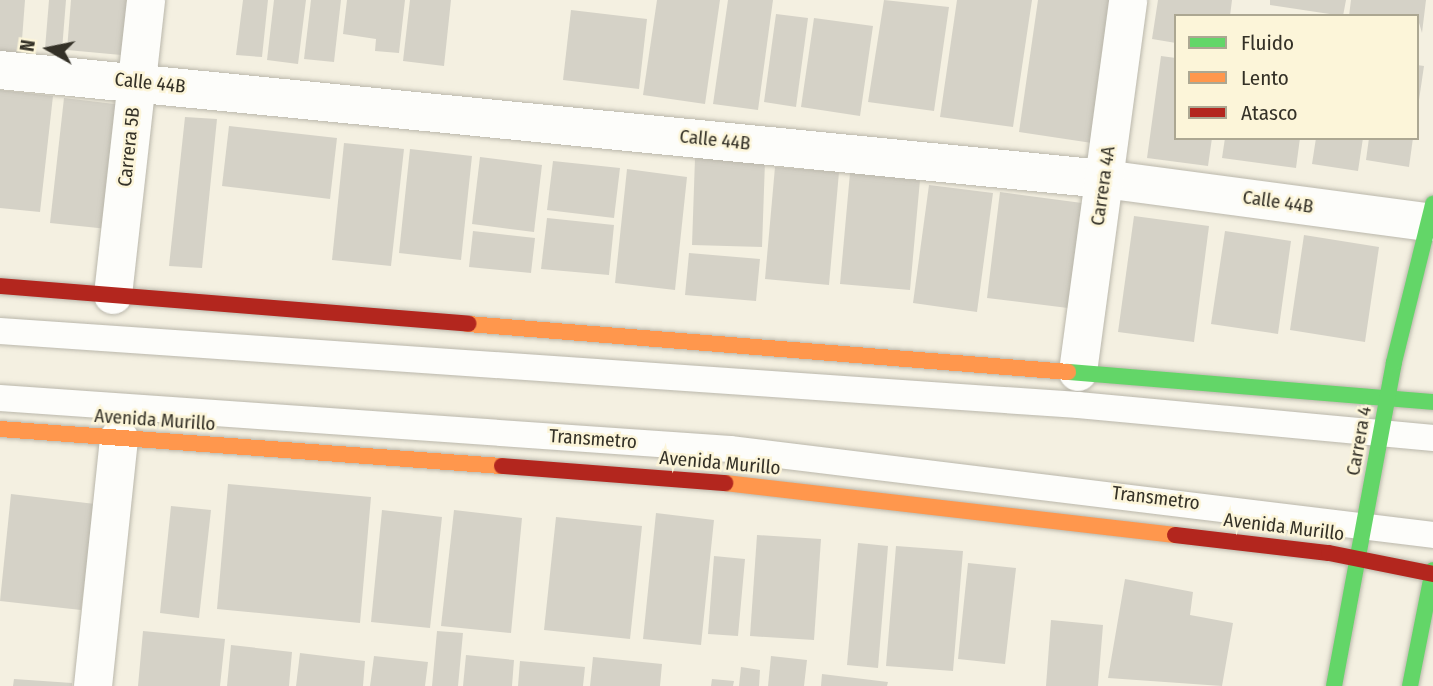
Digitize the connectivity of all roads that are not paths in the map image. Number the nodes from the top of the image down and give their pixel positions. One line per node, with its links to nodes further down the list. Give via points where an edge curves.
1 (146, 0): 4 (street, Carrera 5B)
2 (1128, 0): 5 (street, Carrera 4A)
3 (0, 69): 4 (street, Calle 44B)
4 (136, 82): 5 (street, Calle 44B); 8 (street, Carrera 5B)
5 (1104, 179): 6 (street, Calle 44B); 10 (street, Carrera 4A)
6 (1430, 213): 11 (main road, Carrera 4)
7 (0, 286): 8 (main road)
8 (113, 295): 10 (main road)
9 (0, 331): 15 (lane)
10 (1078, 372): 11 (main road)
11 (1387, 397): 13 (main road); 15 (main road, Carrera 4)
12 (0, 398): 18 (lane, Transmetro, via 730,449)
13 (1433, 402)
14 (0, 429): 16 (main road, Avenida Murillo)
15 (1382, 431): 17 (lane); 18 (main road, Carrera 4)
16 (119, 438): 20 (main road, Avenida Murillo, via 724,483); 22 (street)
17 (1433, 438)
18 (1366, 523): 19 (lane, Transmetro); 20 (main road, Carrera 4)
19 (1433, 535)
20 (1358, 558): 21 (main road, Avenida Murillo); 23 (main road, Carrera 4)
21 (1433, 572): 24 (main road)
22 (93, 686)
23 (1335, 686)
24 (1410, 686)

